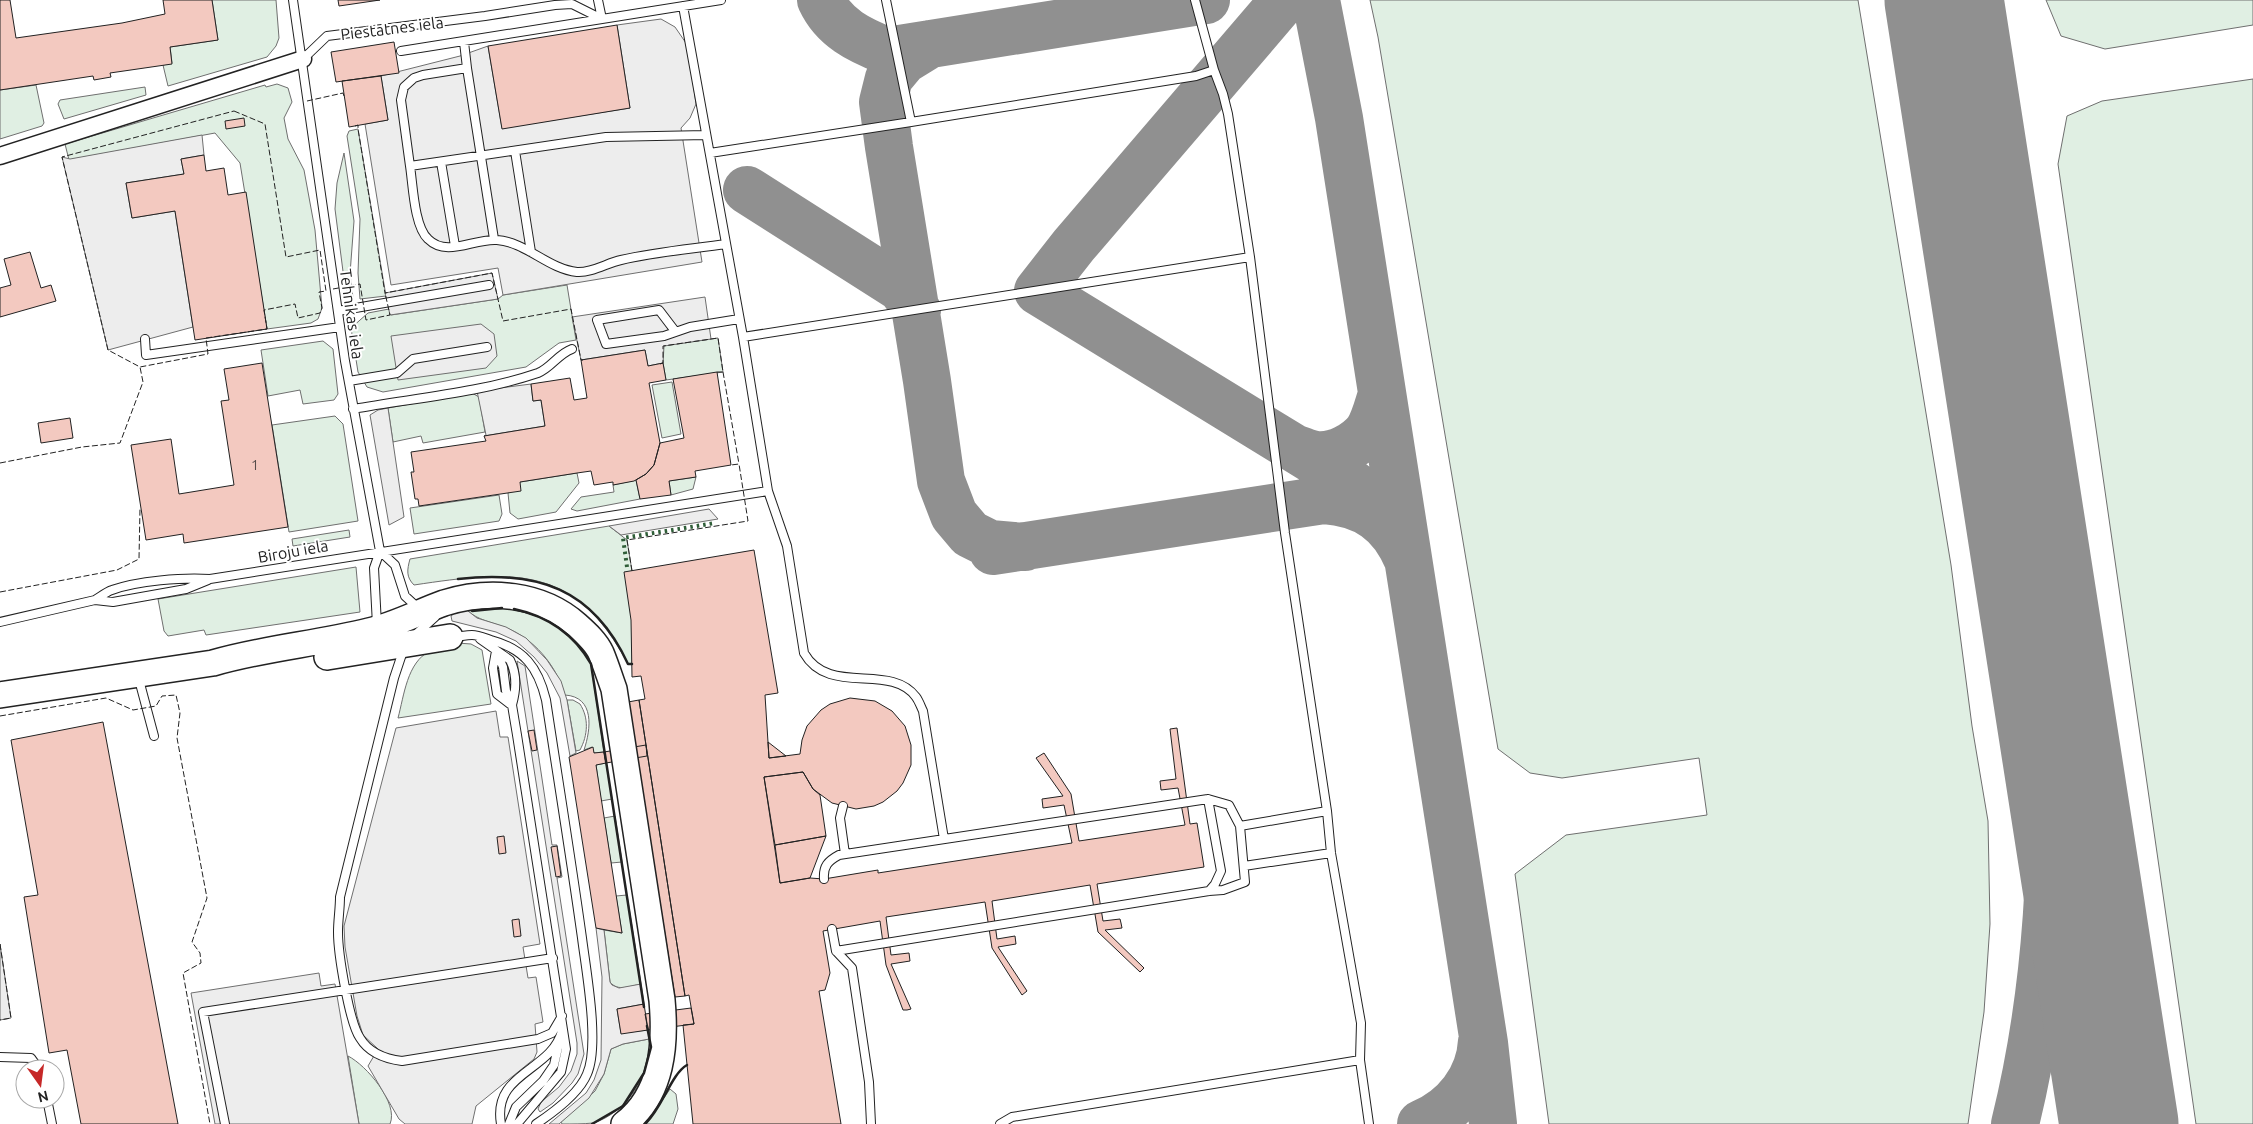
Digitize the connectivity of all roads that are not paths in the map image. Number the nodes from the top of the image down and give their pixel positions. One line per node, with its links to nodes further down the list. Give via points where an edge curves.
1 (293, 0): 11 (lane, Tehnikas iela)
2 (598, 0): 8 (lane)
3 (721, 0): 7 (lane)
4 (886, 0): 14 (lane)
5 (1195, 0): 13 (lane)
6 (537, 4): 8 (lane, Piestātnes iela, via 572,4); 11 (lane, Piestātnes iela, via 328,36)
7 (683, 6): 8 (lane); 15 (lane)
8 (602, 18): 9 (lane)
9 (464, 42): 10 (lane); 12 (lane)
10 (401, 51)
11 (303, 59): 18 (street, Piestātnes iela); 28 (lane, Tehnikas iela, via 306,101)
12 (467, 68): 19 (lane); 21 (lane, via 423,75 404,87 401,100)
13 (1214, 70): 14 (lane, via 1196,76); 26 (lane, via 1223,94 1232,138)
14 (911, 122): 17 (lane)
15 (706, 135): 16 (lane, via 606,137); 17 (lane)
16 (515, 151): 19 (lane); 25 (lane)
17 (710, 153): 23 (lane)
18 (0, 156)
19 (480, 156): 20 (lane); 22 (lane)
20 (441, 162): 21 (lane); 24 (lane)
21 (410, 166): 24 (lane, via 419,225 425,237 447,248)
22 (494, 239): 24 (lane); 25 (lane, via 511,242)
23 (726, 244): 25 (lane, via 620,260 578,272 562,268); 29 (lane)
24 (455, 246)
25 (531, 252)
26 (1250, 257): 32 (lane); 56 (lane, via 1285,533)
27 (489, 285): 28 (lane)
28 (338, 311): 30 (lane, Tehnikas iela)
29 (740, 319): 31 (lane); 32 (lane)
30 (340, 327): 33 (lane, via 146,355); 36 (lane, Tehnikas iela)
31 (675, 331): 31 (lane, via 664,336 606,344 597,320 659,310)
32 (743, 337): 38 (lane)
33 (145, 339)
34 (487, 347): 36 (lane, via 413,359 397,373)
35 (572, 349): 37 (lane, via 562,352 541,372 504,384)
36 (349, 382): 37 (lane, Tehnikas iela)
37 (353, 408): 39 (lane, Tehnikas iela)
38 (768, 492): 39 (lane, Biroju iela); 58 (lane, via 787,546 804,654 810,664 827,675 903,686 916,696 923,711)
39 (380, 552): 40 (lane, Biroju iela); 43 (lane, via 395,565 405,596); 45 (lane, Tehnikas iela, via 374,568)
40 (210, 579): 41 (lane, Biroju iela, via 186,589 142,598 113,602); 41 (lane, Biroju iela, via 184,577 139,584 111,590)
41 (95, 600): 44 (lane, Biroju iela)
42 (458, 600): 43 (main road); 47 (lane, via 428,622); 80 (main road, via 508,596 527,598 553,607 588,635 601,652 614,689 664,1027 659,1071 648,1095 634,1116)
43 (422, 611): 45 (main road)
44 (0, 622)
45 (377, 629): 49 (main road)
46 (462, 636): 47 (main road); 48 (lane); 79 (lane, via 497,642 519,651 542,683 589,988 591,1060 587,1075 578,1088)
47 (405, 645): 49 (main road, via 268,663); 67 (lane, via 340,897 338,933)
48 (496, 651): 52 (lane, via 492,668 497,694); 52 (lane, via 512,665 516,690)
49 (212, 663): 50 (main road)
50 (138, 674): 51 (main road); 53 (lane)
51 (0, 695)
52 (512, 705): 66 (lane)
53 (154, 736)
54 (1208, 799): 57 (lane, via 1229,805); 58 (lane); 63 (lane, via 1221,870)
55 (843, 806): 59 (lane, via 840,818)
56 (1327, 811): 57 (lane); 60 (lane)
57 (1240, 826): 61 (lane)
58 (944, 838): 59 (lane)
59 (845, 854): 62 (lane, via 831,859 825,866)
60 (1331, 854): 61 (lane); 72 (lane, via 1361,1023)
61 (1244, 866): 63 (lane, via 1244,882 1223,890)
62 (824, 879)
63 (1209, 891): 65 (lane)
64 (832, 929): 65 (lane)
65 (836, 951): 81 (lane, via 852,968 869,1082)
66 (553, 958): 67 (lane); 68 (lane)
67 (347, 991): 68 (lane, via 359,1038 372,1051 402,1061 538,1039 552,1033); 75 (lane, via 203,1012)
68 (562, 1016): 69 (lane)
69 (563, 1027): 76 (lane, via 557,1045 506,1090 501,1101); 77 (lane, via 554,1065 543,1081 516,1107); 78 (lane, via 566,1049 561,1072)
70 (0, 1058): 71 (lane)
71 (32, 1059)
72 (1360, 1060): 82 (lane, via 1012,1117); 83 (lane)
73 (49, 1109): 74 (lane)
74 (52, 1124)
75 (225, 1124)
76 (501, 1124)
77 (509, 1124)
78 (517, 1124)
79 (536, 1124)
80 (624, 1124)
81 (871, 1124)
82 (1000, 1124)
83 (1369, 1124)

